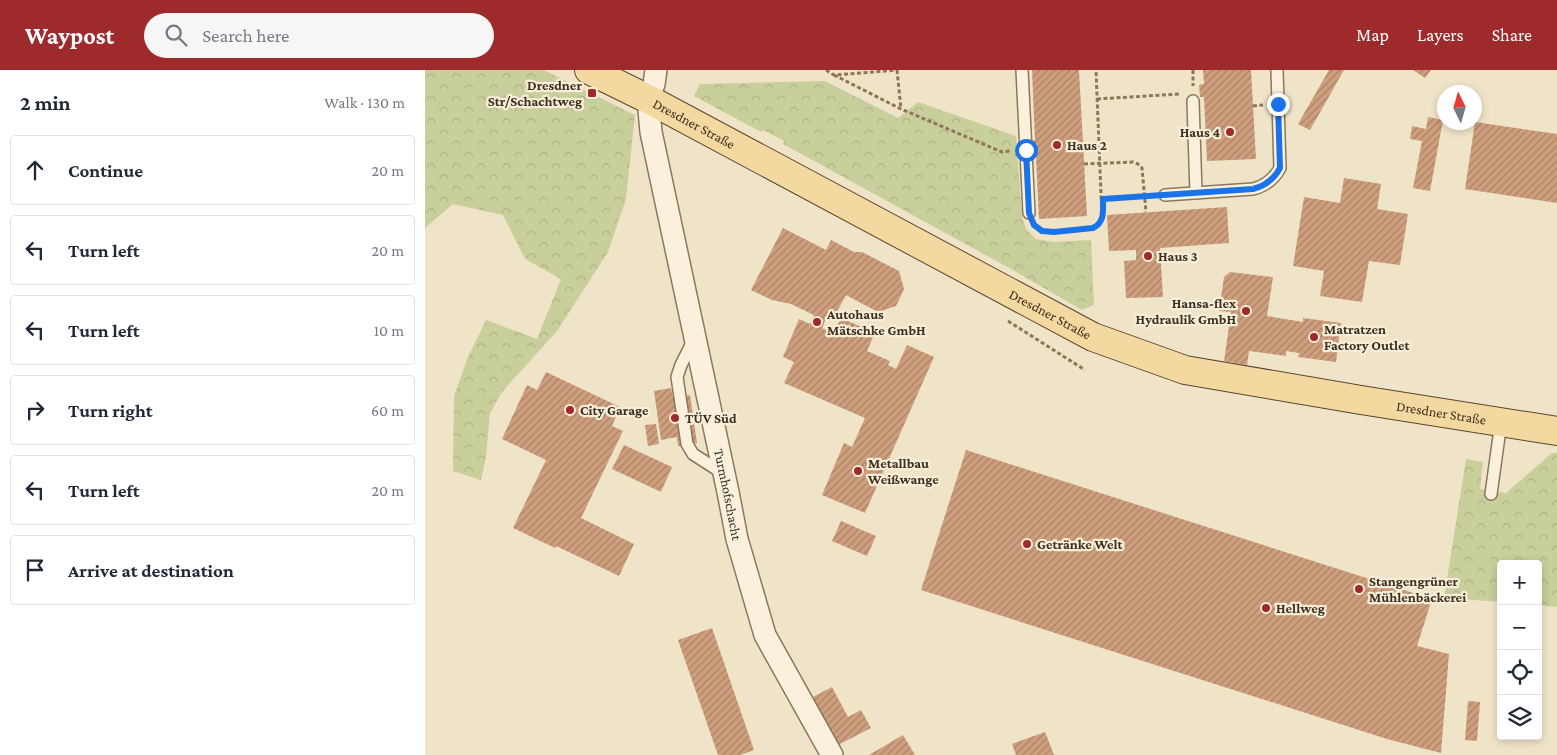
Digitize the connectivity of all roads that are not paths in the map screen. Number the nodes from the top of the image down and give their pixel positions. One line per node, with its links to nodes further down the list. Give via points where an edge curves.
1 (589, 70): 5 (main road, Dresdner Straße)
2 (656, 70): 5 (street)
3 (1022, 70): 9 (lane)
4 (1277, 70): 7 (lane, via 1280,168 1276,175 1253,189)
5 (648, 99): 10 (street, Turmhofschacht, via 651,132); 11 (main road, Dresdner Straße, via 1093,337 1185,370)
6 (1193, 101): 7 (lane)
7 (1196, 193): 8 (lane)
8 (1165, 195)
9 (1029, 213)
10 (694, 339): 13 (street, Turmhofschacht); 13 (lane, via 677,376 687,444 693,454)
11 (1501, 422): 12 (main road, Dresdner Straße); 14 (lane)
12 (1557, 431)
13 (724, 474): 15 (street, Turmhofschacht, via 737,539 765,635)
14 (1491, 494)
15 (832, 755)

